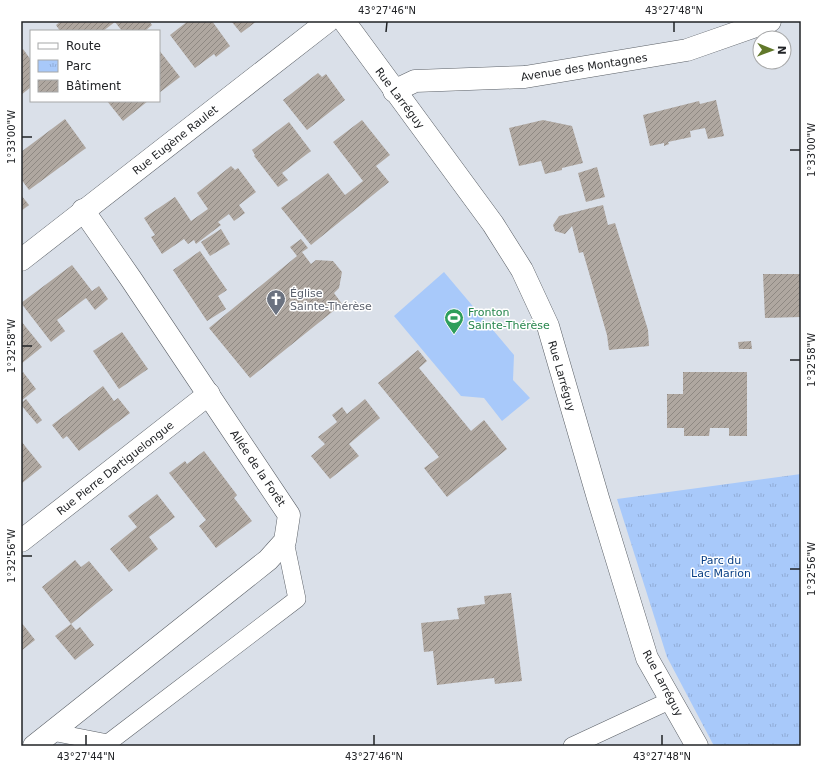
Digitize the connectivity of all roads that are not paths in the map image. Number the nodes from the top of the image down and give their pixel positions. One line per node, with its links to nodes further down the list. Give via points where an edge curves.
1 (328, 21): 5 (street, Rue Eugène Raulet)
2 (344, 21): 4 (street, Rue Larréguy)
3 (770, 21): 4 (street, Avenue des Montagnes, via 687,50 524,77 415,81)
4 (394, 91): 10 (street, Rue Larréguy, via 493,224 522,270 548,326 647,658)
5 (83, 210): 6 (street, Rue Eugène Raulet); 7 (street, Allée de la Forêt)
6 (21, 260)
7 (209, 394): 8 (street, Rue Pierre Dartiguelongue); 9 (street, Allée de la Forêt, via 290,515)
8 (21, 541)
9 (285, 541): 11 (street, via 268,560); 11 (lane, via 297,599 108,743)
10 (671, 700): 13 (lane); 14 (street, Rue Larréguy)
11 (52, 732): 12 (street)
12 (34, 746)
13 (572, 746)
14 (697, 746)

